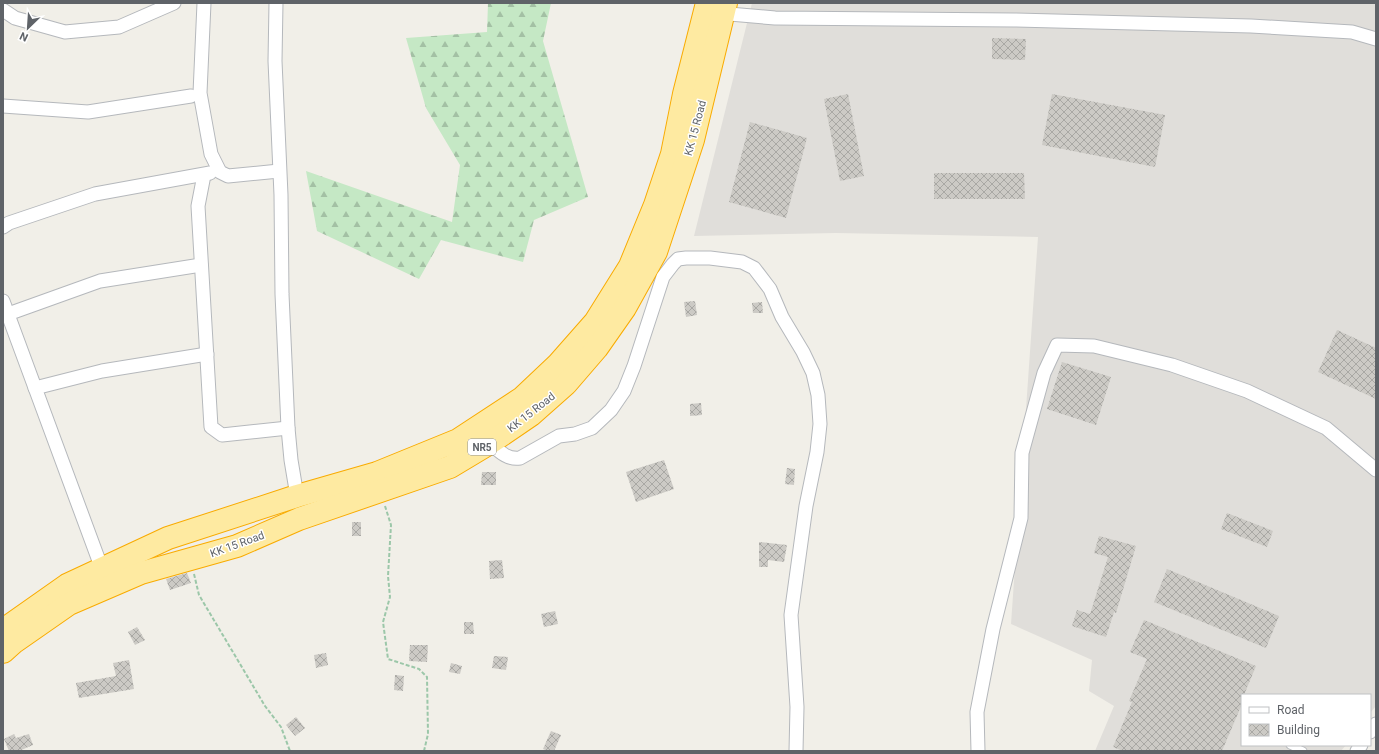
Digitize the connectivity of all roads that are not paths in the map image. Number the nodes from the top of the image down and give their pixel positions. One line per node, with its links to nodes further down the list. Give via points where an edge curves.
1 (174, 3): 5 (street, via 119,27 64,32 15,18)
2 (204, 3): 10 (street, via 200,93 211,154)
3 (276, 3): 9 (street, via 275,61)
4 (715, 8): 6 (street, via 775,18 1014,20 1252,26 1352,32); 19 (highway, KK 15 Road / NR5, via 694,140 656,252 625,308 597,348 571,378 530,415); 21 (highway, KK 15 Road / NR5, via 684,94 672,154 655,205 630,266 595,322 558,364 522,398 458,440 377,473)
5 (3, 10)
6 (1376, 39)
7 (191, 96): 8 (street, via 88,112)
8 (3, 106)
9 (280, 171): 10 (street, via 228,176); 18 (street)
10 (220, 172): 11 (street)
11 (204, 175): 12 (street, via 95,194); 13 (street, via 198,206)
12 (3, 227)
13 (201, 265): 15 (street, via 100,280); 16 (street)
14 (3, 301): 15 (street)
15 (8, 314): 17 (street)
16 (207, 354): 17 (street, via 102,371); 18 (street, via 211,426 222,435)
17 (35, 388): 22 (street)
18 (288, 428): 21 (street)
19 (490, 443): 24 (highway, KK 15 Road / NR5, via 450,467 300,519 237,546 141,573 69,604); 26 (street, via 508,457 520,458 559,436 592,428 611,410 624,392 663,277 678,259 710,258 742,262 754,268 770,289 782,317 803,352 813,373 818,396 818,452 806,506 791,615 797,707)
20 (1376, 470): 27 (street, via 1326,428 1247,391 1172,365 1094,346 1057,345 1044,373 1022,453 1021,518 993,629 977,712)
21 (297, 496): 22 (highway, KK 15 Road / NR5, via 168,538)
22 (102, 569): 23 (highway, KK 15 Road / NR5, via 67,585)
23 (3, 630)
24 (3, 652)
25 (1292, 746): 28 (lane)
26 (796, 751)
27 (978, 751)
28 (1303, 751)

